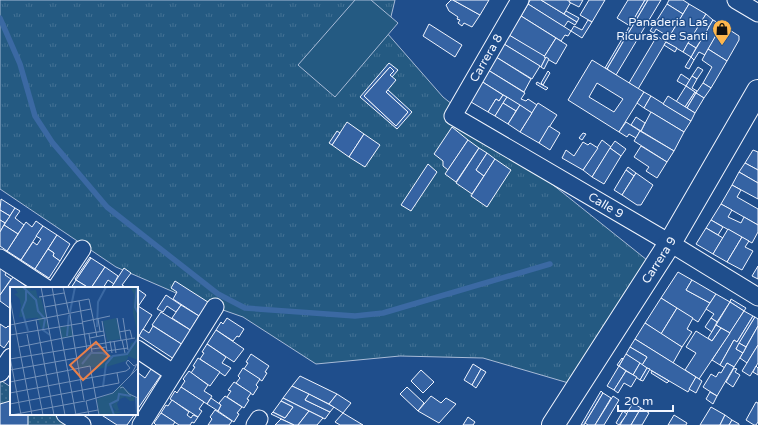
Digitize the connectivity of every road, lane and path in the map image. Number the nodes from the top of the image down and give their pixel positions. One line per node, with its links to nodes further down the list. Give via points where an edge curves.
1 (520, 0): 5 (street, Carrera 8)
2 (736, 0): 3 (street)
3 (758, 13)
4 (758, 91): 6 (main road, Carrera 9)
5 (453, 116): 6 (street, Calle 9)
6 (670, 242): 11 (street, Calle 9); 21 (main road, Carrera 9)
7 (82, 249): 10 (street)
8 (0, 258): 9 (street)
9 (44, 287)
10 (57, 287)
11 (758, 297)
12 (215, 307): 16 (street)
13 (138, 350): 16 (street)
14 (10, 358): 15 (street)
15 (0, 373): 17 (street)
16 (173, 373): 20 (street)
17 (10, 379)
18 (67, 415): 19 (street)
19 (82, 425)
20 (141, 425)
21 (553, 425)

